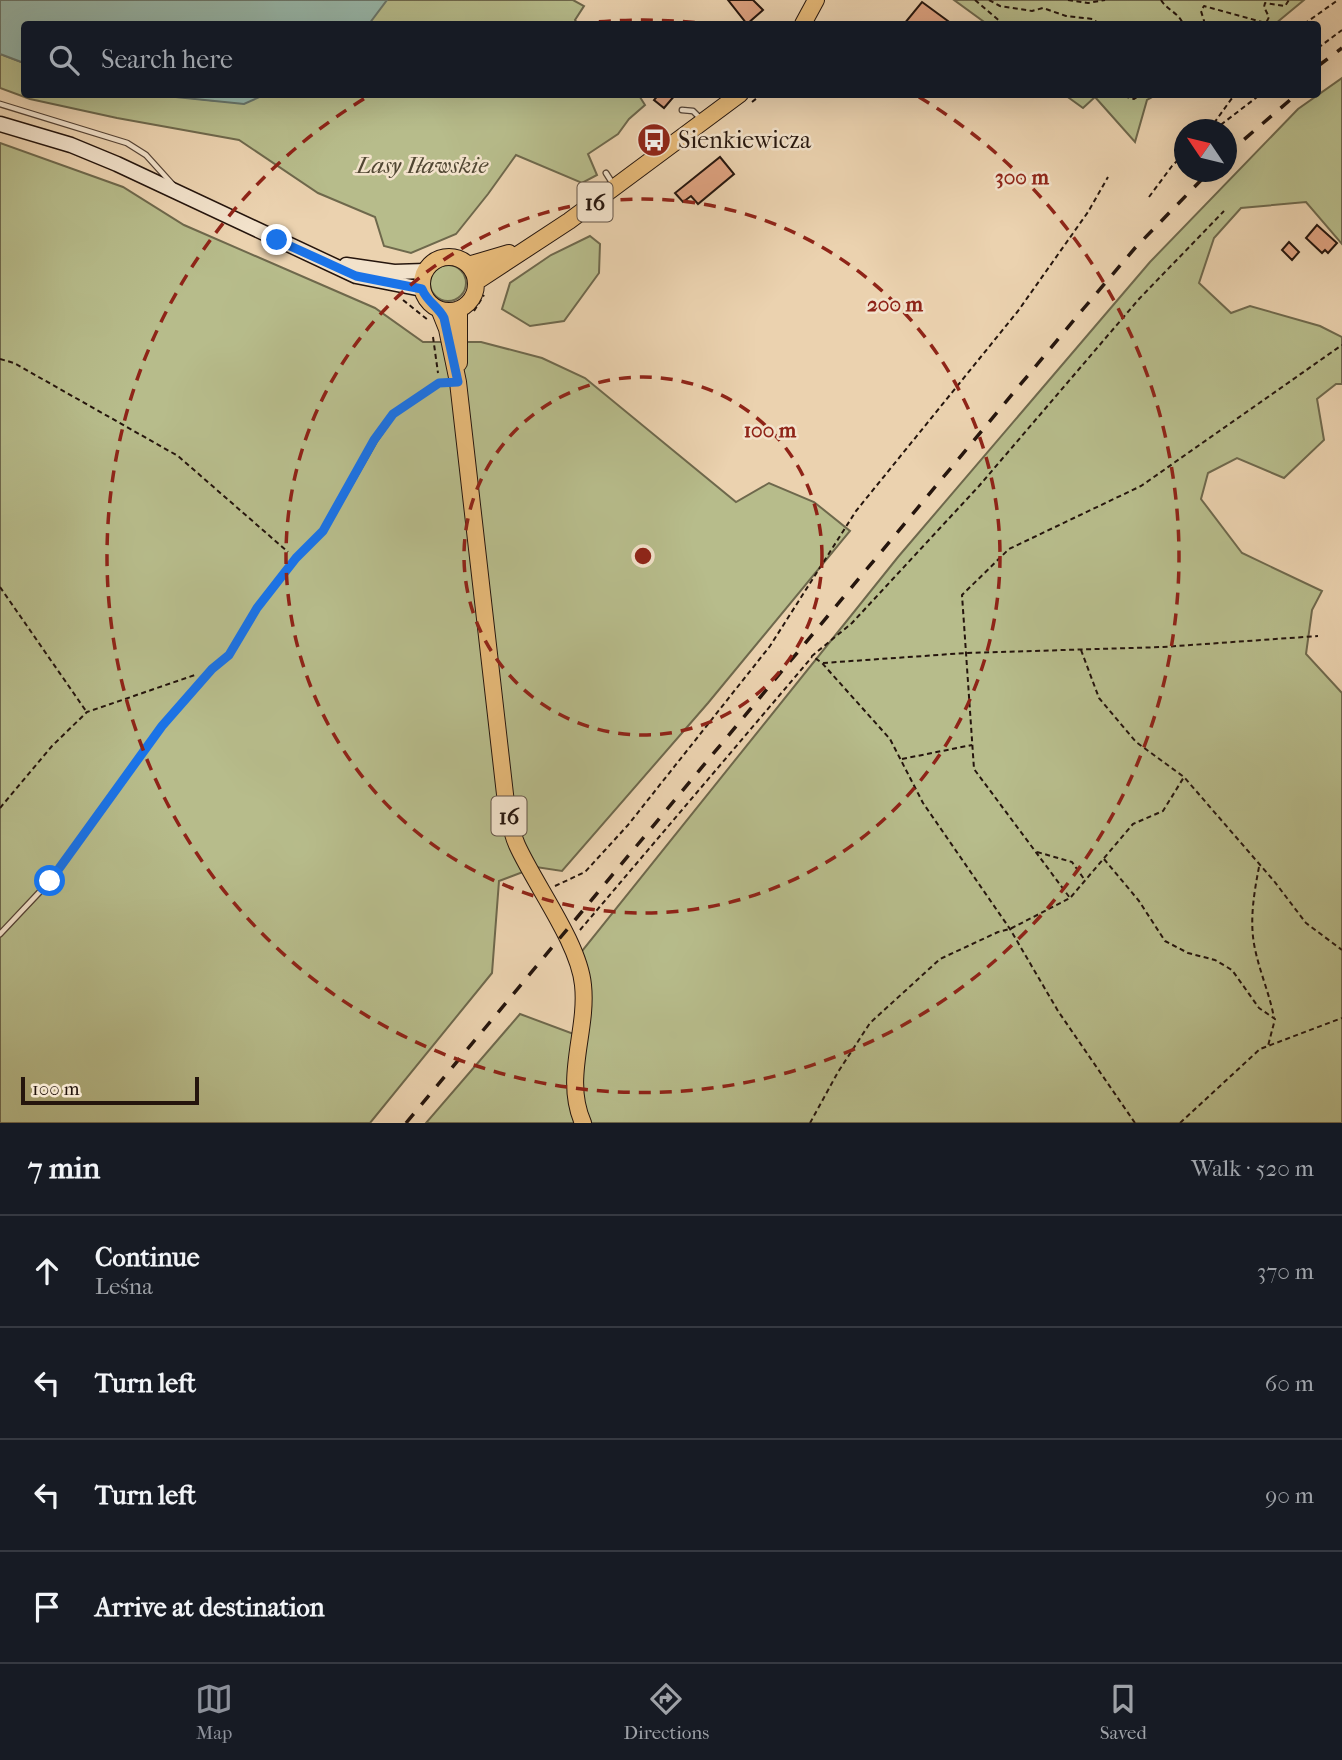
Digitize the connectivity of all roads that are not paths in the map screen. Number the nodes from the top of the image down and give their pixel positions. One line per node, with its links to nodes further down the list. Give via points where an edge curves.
1 (816, 0): 2 (main road)
2 (805, 21)
3 (735, 98): 6 (main road, 16)
4 (0, 104): 10 (lane, via 127,144 146,155)
5 (682, 110): 6 (lane, via 692,111)
6 (703, 122): 9 (main road, 16)
7 (0, 124): 10 (main road, via 71,145)
8 (606, 173): 9 (lane)
9 (615, 187): 11 (main road, 16)
10 (182, 194): 12 (main road)
11 (528, 246): 13 (main road, 16); 15 (main road, 16)
12 (321, 259): 14 (main road, via 394,272); 16 (main road, via 356,276)
13 (468, 265): 14 (main road, 16, via 460,259 440,258); 15 (main road)
14 (425, 271): 16 (main road)
15 (476, 282): 18 (main road, 16, via 472,298)
16 (422, 289): 17 (main road, 16, via 429,303)
17 (439, 309): 18 (main road); 19 (main road, 16)
18 (459, 309): 19 (main road, 16)
19 (458, 382): 20 (lane, via 439,383 393,414 323,531 257,608 229,655 162,726 50,881); 21 (main road, 16, via 506,803 516,843 569,943 584,985 575,1087)
20 (0, 934)
21 (583, 1123)

